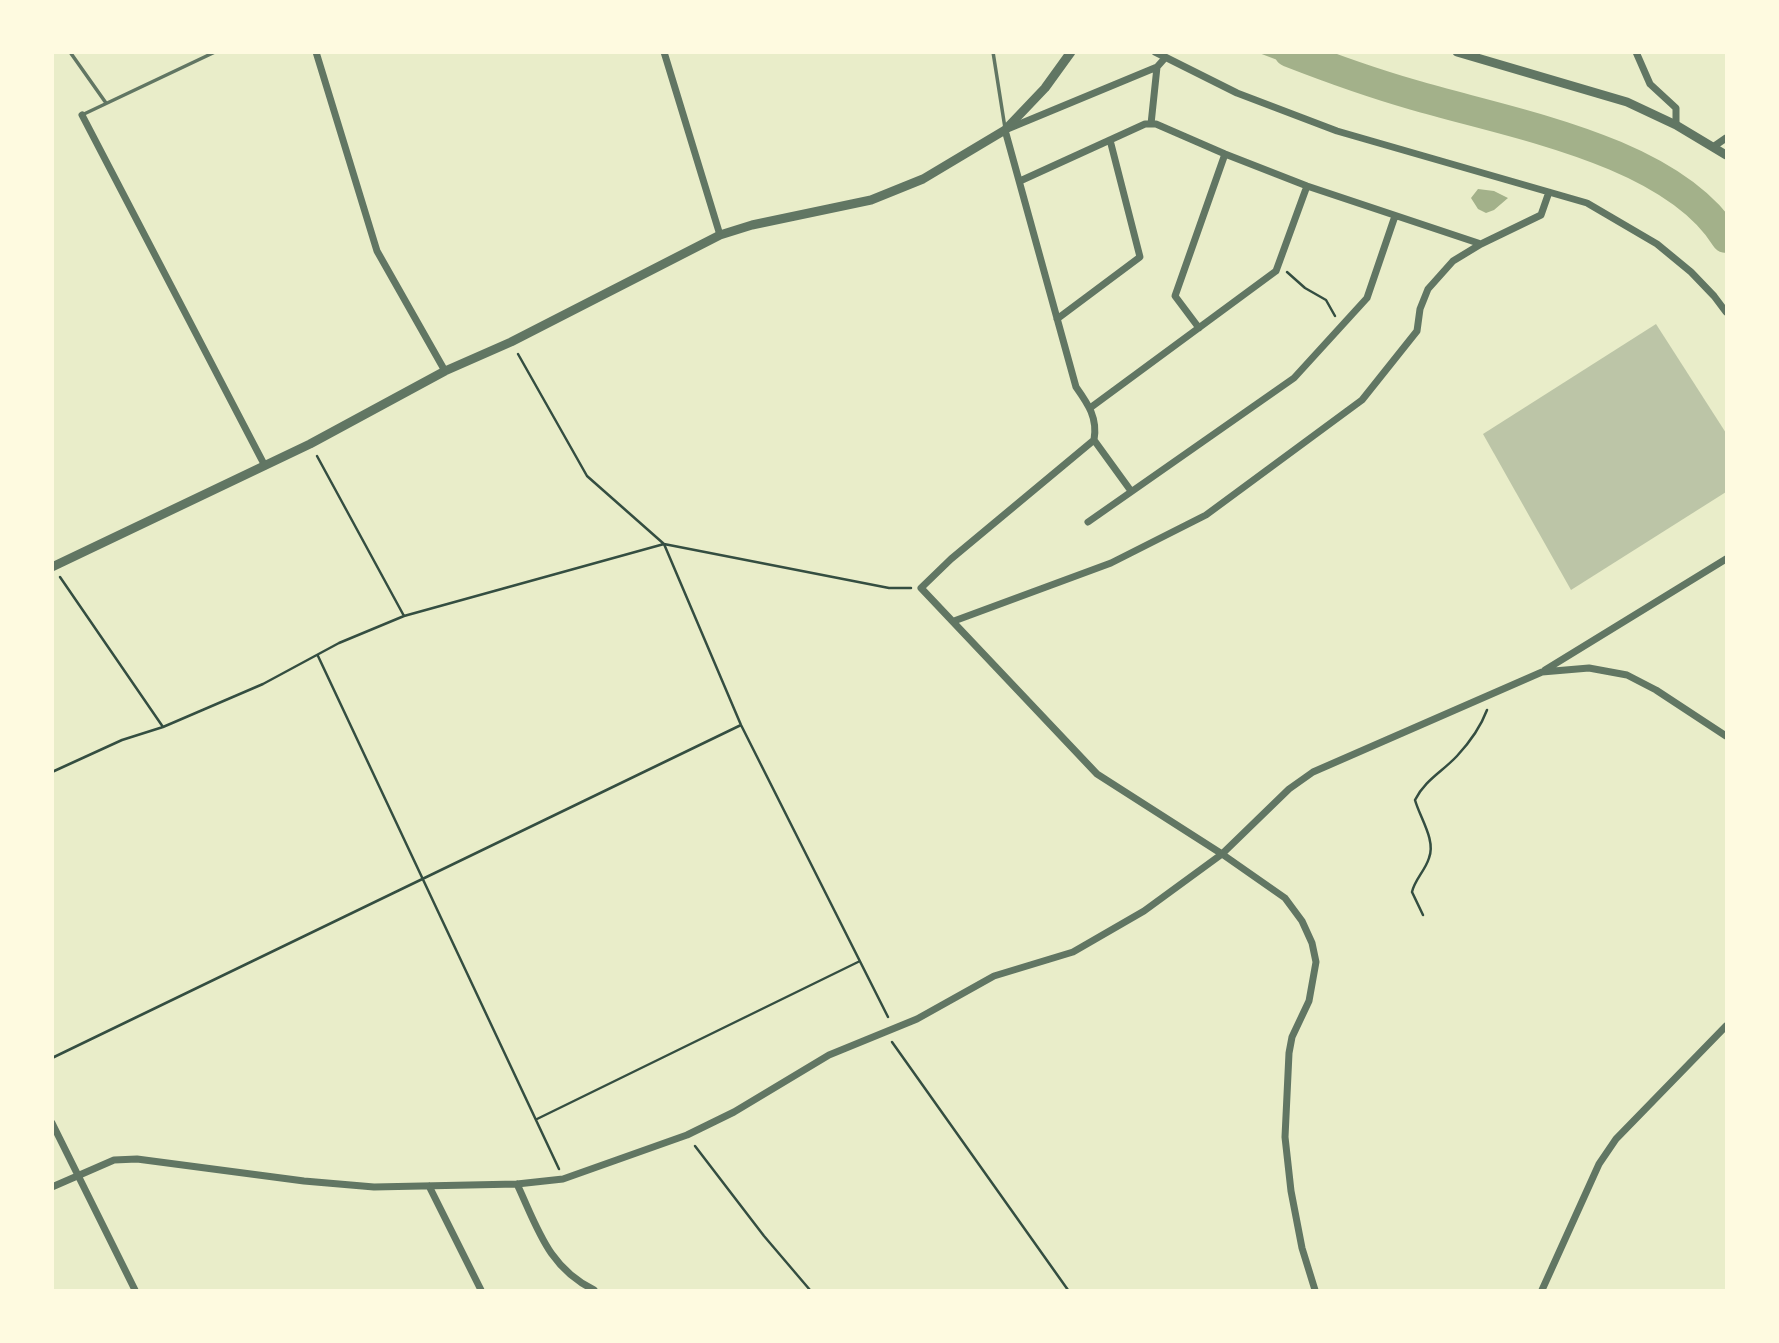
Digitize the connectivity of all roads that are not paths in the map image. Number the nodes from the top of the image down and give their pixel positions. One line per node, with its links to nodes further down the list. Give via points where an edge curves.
1 (70, 52): 12 (lane)
2 (215, 52): 12 (lane)
3 (316, 52): 31 (street, via 377,251)
4 (664, 52): 26 (street)
5 (993, 52): 16 (lane)
6 (1071, 52): 16 (street)
7 (1155, 52): 10 (street)
8 (1457, 52): 15 (street, via 1627,102)
9 (1636, 52): 15 (street, via 1650,83 1676,108)
10 (1166, 58): 11 (street); 24 (street, via 1237,93 1337,131)
11 (1157, 68): 14 (street); 16 (street)
12 (106, 103): 13 (lane)
13 (82, 115): 34 (street)
14 (1151, 124): 18 (street); 20 (street)
15 (1676, 125): 19 (street)
16 (1005, 130): 22 (street); 26 (street, via 923,179 871,200)
17 (1727, 138): 19 (street)
18 (1110, 140): 22 (street); 29 (street, via 1140,257)
19 (1713, 147): 21 (street)
20 (1225, 154): 23 (street); 30 (street, via 1175,296)
21 (1727, 155)
22 (1020, 181): 29 (street)
23 (1307, 186): 25 (street); 30 (street, via 1278,268)
24 (1549, 192): 27 (street, via 1541,215); 28 (street, via 1587,203 1657,244 1691,272)
25 (1395, 216): 27 (street); 35 (street, via 1367,298 1294,378)
26 (720, 235): 31 (street)
27 (1481, 244): 39 (street, via 1453,261 1428,289 1417,331 1362,400 1206,516 1111,563)
28 (1727, 312)
29 (1057, 319): 32 (street, via 1076,387)
30 (1199, 328): 32 (street)
31 (445, 371): 34 (street)
32 (1090, 408): 33 (street, via 1096,427)
33 (1094, 440): 35 (street); 39 (street, via 921,588)
34 (265, 466): 38 (street)
35 (1131, 491): 36 (street)
36 (1088, 522)
37 (1727, 559): 40 (street)
38 (53, 566)
39 (954, 621): 42 (street, via 1097,774)
40 (1542, 672): 41 (street, via 1590,668 1627,675); 42 (street, via 1313,772)
41 (1727, 736)
42 (1222, 854): 46 (street, via 1144,911 1073,953 994,976 917,1019 829,1055 687,1135 564,1179); 52 (street, via 1284,898 1312,943 1314,980 1289,1053 1285,1137 1301,1248)
43 (1727, 1026): 53 (street, via 1616,1139 1599,1164)
44 (52, 1123): 45 (street)
45 (78, 1175): 47 (street, via 114,1160 138,1159 304,1181); 48 (street); 49 (street)
46 (517, 1185): 47 (street); 51 (street, via 560,1267)
47 (429, 1186): 50 (street)
48 (52, 1187)
49 (135, 1290)
50 (481, 1290)
51 (594, 1290)
52 (1315, 1290)
53 (1542, 1290)

